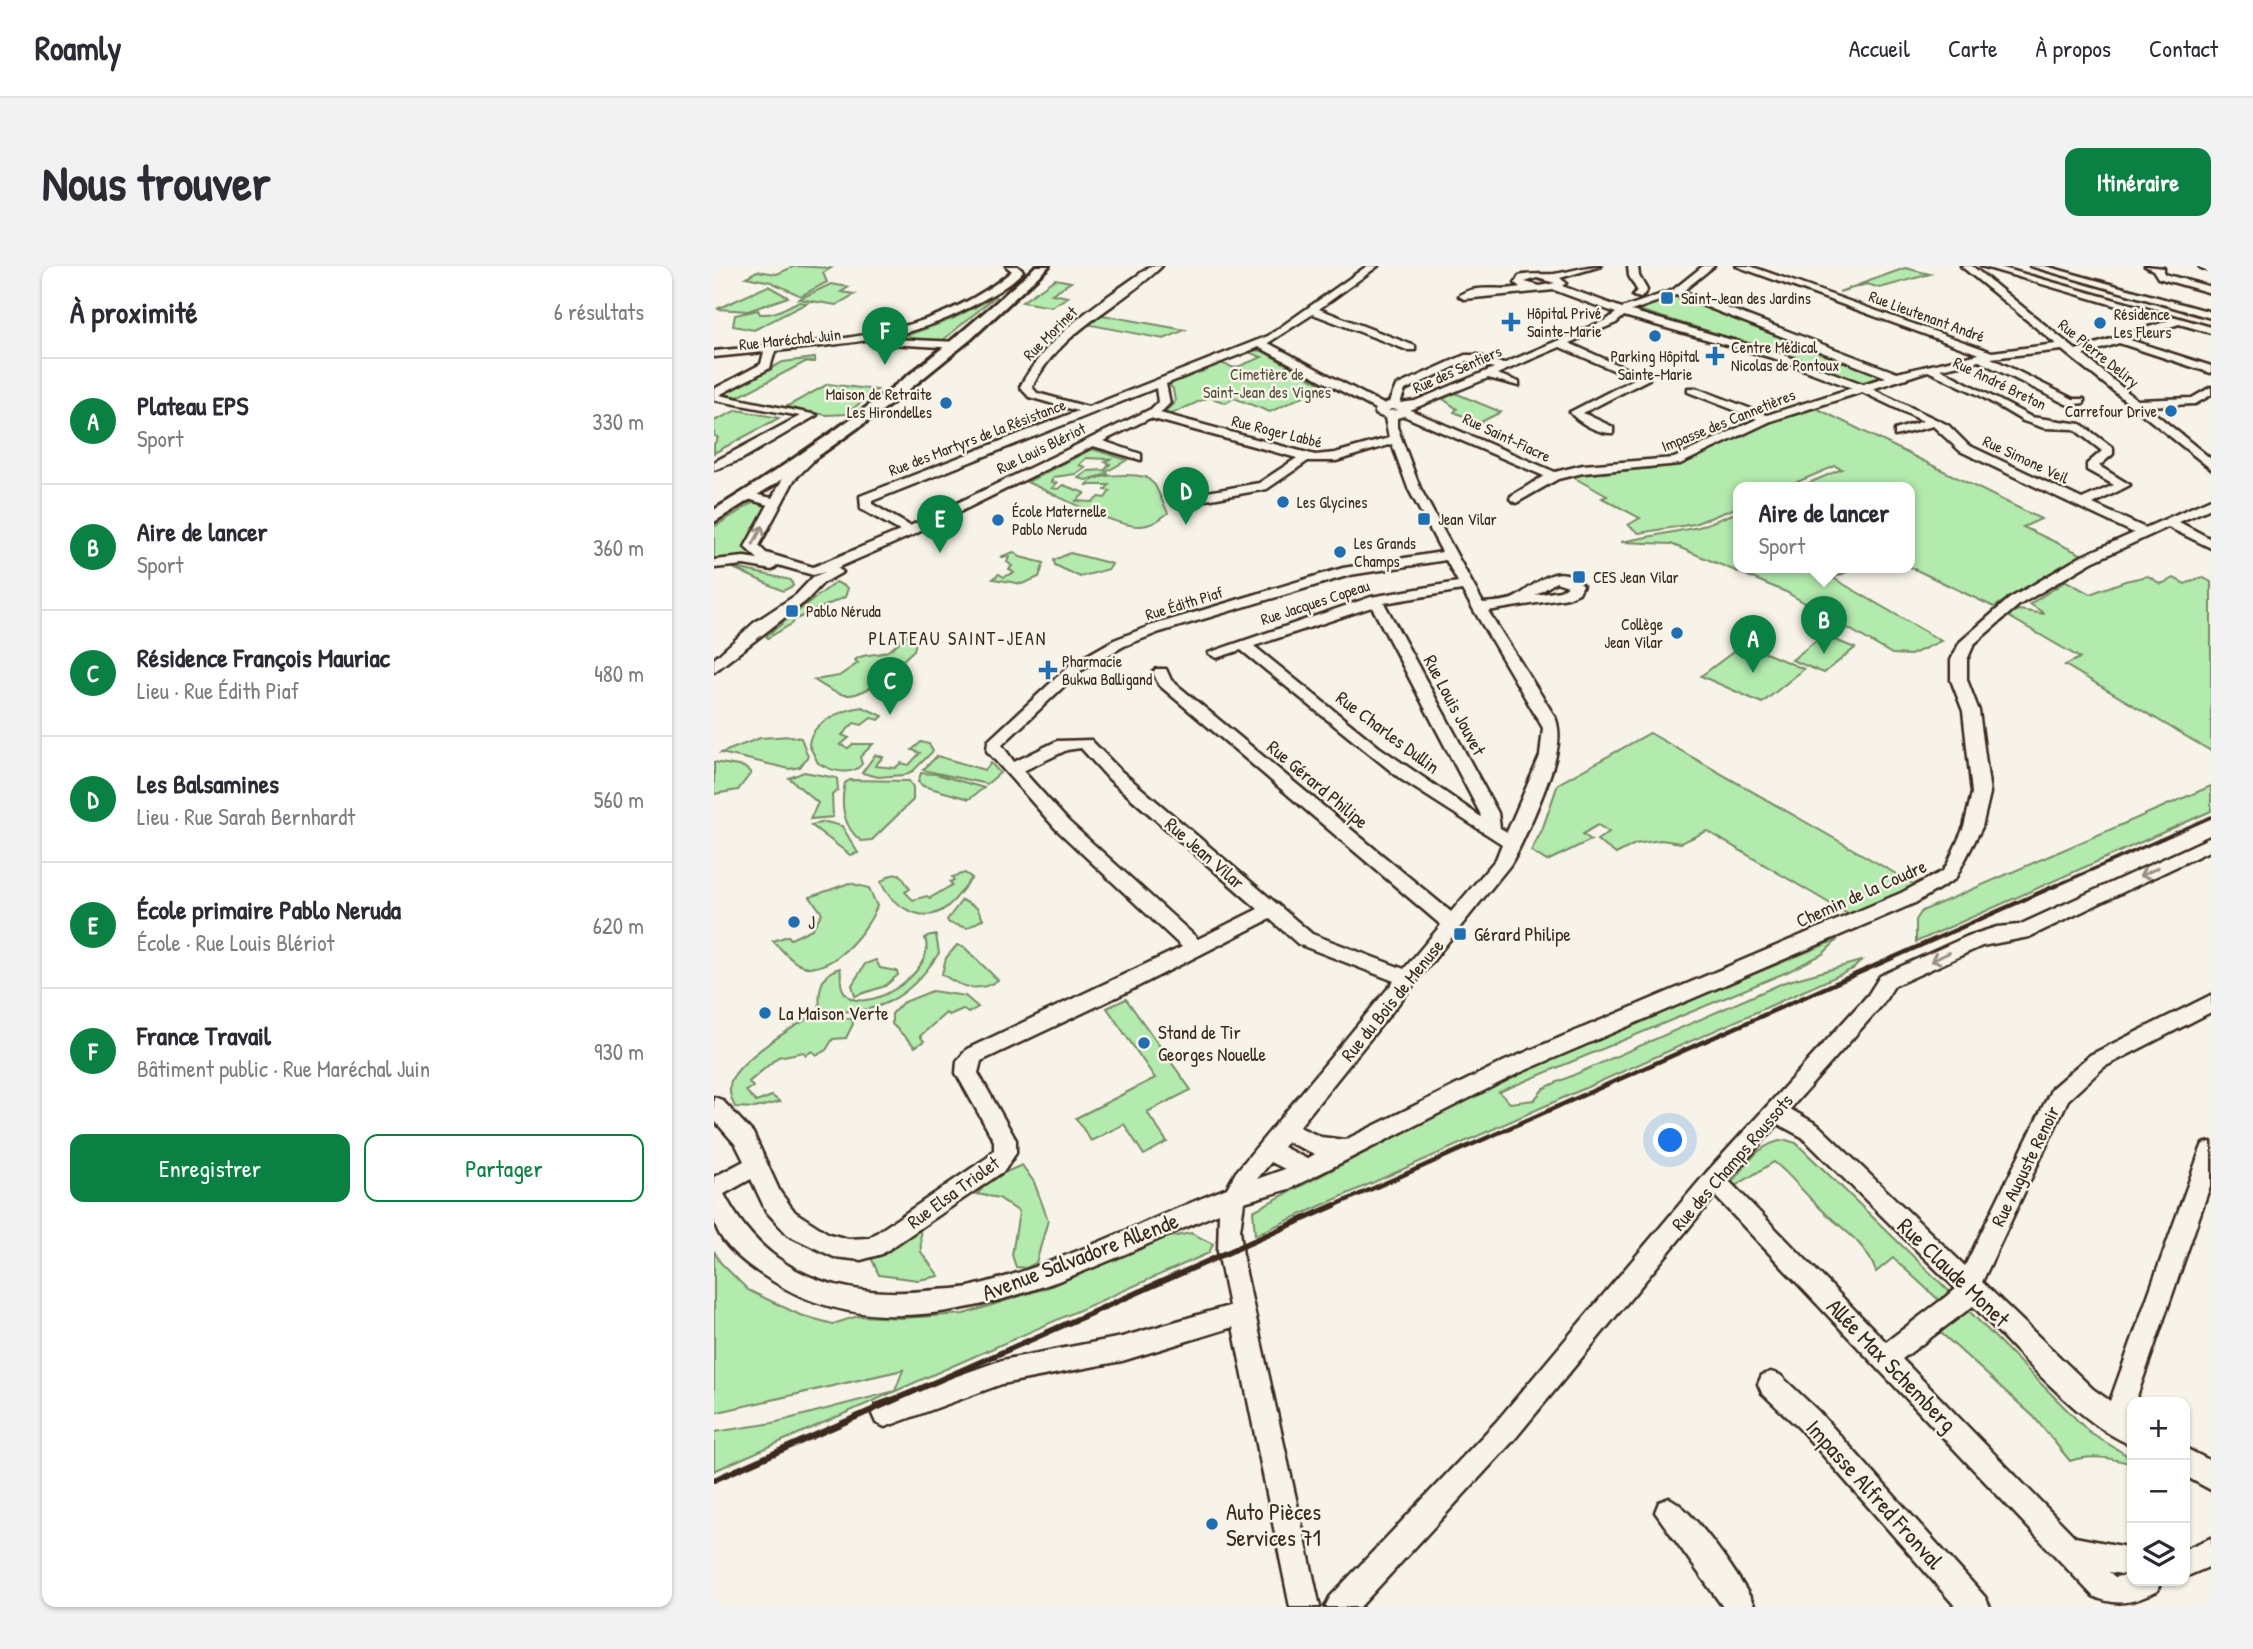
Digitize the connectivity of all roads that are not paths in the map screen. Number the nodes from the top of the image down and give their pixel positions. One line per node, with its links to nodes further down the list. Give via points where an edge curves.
1 (1011, 266): 35 (street, via 1018,271 1004,285 921,327)
2 (1035, 266): 32 (main road)
3 (1043, 266): 32 (main road)
4 (1157, 266): 53 (street, Rue Morinet, via 1079,325 1037,365 1028,380 1026,387 1033,395)
5 (1373, 266): 24 (street, Rue des Martyrs de la Résistance)
6 (1516, 266): 17 (street)
7 (1596, 266): 18 (street)
8 (1633, 266): 23 (street, via 1633,276 1643,290)
9 (1709, 266): 21 (street, Rue des Sentiers)
10 (1741, 266): 37 (street, Rue Lieutenant André)
11 (1966, 266): 34 (street, Rue Pierre Deliry)
12 (1986, 266): 27 (street)
13 (2035, 266): 26 (street)
14 (2150, 266): 20 (street, via 2161,270 2157,272 2161,276)
15 (2204, 266): 16 (street)
16 (2211, 268)
17 (1532, 275): 18 (street); 19 (street, via 1520,281)
18 (1554, 282): 19 (street); 25 (street, Rue Simone Veil)
19 (1527, 288): 22 (street)
20 (2211, 290)
21 (1676, 292): 25 (street, Rue des Sentiers); 43 (street)
22 (1464, 296)
23 (1638, 296)
24 (1312, 310): 30 (street, Rue des Martyrs de la Résistance); 33 (street)
25 (1623, 312): 31 (street, Rue des Sentiers); 46 (street, Rue Simone Veil, via 1780,357)
26 (2211, 315)
27 (2178, 321): 28 (street); 29 (street, Rue Lieutenant André)
28 (2211, 330)
29 (2122, 341): 34 (street, Rue Lieutenant André); 41 (street)
30 (1259, 343): 44 (street, Rue des Martyrs de la Résistance); 54 (street)
31 (1559, 344): 39 (street, Rue des Sentiers); 58 (street, via 1643,379 1570,411)
32 (953, 345): 35 (street, Rue Maréchal Juin, via 908,343); 50 (main road)
33 (1411, 348)
34 (2071, 350): 37 (street, Rue Lieutenant André); 52 (street, Rue Pierre Deliry)
35 (769, 353): 36 (street); 38 (street, Rue Maréchal Juin); 49 (street, via 763,368)
36 (714, 354)
37 (1986, 356): 40 (street, Impasse des Cannetières); 51 (street, via 2004,371 2072,402)
38 (714, 363)
39 (1502, 367): 42 (street, Rue des Sentiers); 54 (street, via 1465,358 1400,388)
40 (1928, 368): 43 (street, Impasse des Cannetières); 71 (street, Rue André Breton, via 2027,419 2077,426 2109,451 2091,467 2124,485)
41 (2211, 370)
42 (1486, 374): 45 (street); 54 (street, Rue des Sentiers)
43 (1896, 377): 46 (street, Impasse des Cannetières)
44 (1157, 384): 53 (street, Rue des Martyrs de la Résistance); 55 (street, via 1164,403)
45 (1515, 384)
46 (1862, 388): 56 (street, Impasse des Cannetières); 57 (street, Rue Simone Veil)
47 (1692, 390): 56 (street)
48 (2211, 390): 52 (street, via 2195,401)
49 (714, 395): 66 (street, via 811,415)
50 (889, 396): 64 (main road); 68 (main road)
51 (2080, 401)
52 (2137, 403): 65 (street, Rue Pierre Deliry)
53 (1088, 410): 77 (street, Rue des Martyrs de la Résistance, via 865,499 866,506)
54 (1395, 410): 60 (street, Rue du Bois de Menuse); 67 (street, Rue Saint-Fiacre, via 1464,435)
55 (1150, 414): 61 (street, Rue Louis Blériot); 63 (street, Rue Roger Labbé)
56 (1767, 419): 67 (street, Impasse des Cannetières, via 1676,461 1597,467)
57 (1933, 422): 59 (street); 71 (street, Rue Simone Veil, via 1944,426 1964,448)
58 (1609, 430)
59 (1899, 433)
60 (1396, 440): 63 (street, Rue Roger Labbé, via 1339,457); 80 (street, Rue du Bois de Menuse, via 1414,488)
61 (1093, 442): 62 (street); 77 (street, Rue Louis Blériot)
62 (1137, 457)
63 (1306, 457): 70 (street, via 1263,486)
64 (809, 458): 68 (main road); 73 (street, via 789,478)
65 (2211, 465)
66 (714, 466)
67 (1554, 477): 69 (street, Rue Saint-Fiacre)
68 (744, 494): 73 (street); 74 (main road); 75 (main road)
69 (1516, 499)
70 (1178, 500)
71 (2083, 503): 78 (street, Rue Simone Veil)
72 (2211, 503): 76 (street, Chemin de la Coudre)
73 (778, 504): 83 (street, one-way to 73, via 761,556 752,547)
74 (714, 507)
75 (714, 517)
76 (2168, 522): 78 (street, Chemin de la Coudre); 79 (street)
77 (911, 531): 83 (street, Rue Louis Blériot, via 853,565)
78 (2146, 533): 105 (street, Chemin de la Coudre, via 2111,547 2014,602 1967,642 1959,660 1959,680 1971,712 1981,793 1973,827 1949,874 1908,898 1512,1067)
79 (2211, 544)
80 (1450, 555): 84 (street, Rue du Bois de Menuse); 93 (street, Rue Édith Piaf, via 1348,571 1155,629 1099,653 1075,668 994,744)
81 (714, 564): 82 (street, via 751,561)
82 (796, 571): 83 (street); 88 (street, via 803,584)
83 (819, 575): 88 (street, via 809,592)
84 (1468, 585): 85 (street, Rue Jacques Copeau); 87 (street, Rue du Bois de Menuse)
85 (1376, 600): 89 (street, Rue Jacques Copeau); 94 (street, Rue Louis Jouvet, via 1489,813)
86 (1521, 600): 87 (street)
87 (1479, 608): 95 (street, Rue du Bois de Menuse, via 1551,728 1548,756)
88 (753, 633): 91 (street)
89 (1243, 644): 90 (street, Rue Jacques Copeau); 94 (street, Rue Charles Dullin, via 1471,821)
90 (1216, 653)
91 (714, 667)
92 (1161, 673): 98 (street, Rue Gérard Philipe, via 1164,682)
93 (1012, 770): 97 (street, Rue Jean Vilar, via 1063,746 1085,744); 99 (street, via 1062,825)
94 (1492, 831): 95 (street, Rue Charles Dullin)
95 (1514, 843): 98 (street, Rue du Bois de Menuse)
96 (2211, 843): 103 (street, Rue des Champs Roussots, one-way to 103, via 2022,932 1975,941 1888,981)
97 (1271, 910): 99 (street, Rue Elsa Triolet); 100 (street, Rue Jean Vilar, via 1315,945)
98 (1453, 924): 100 (street, Rue du Bois de Menuse)
99 (1195, 948): 108 (street, Rue Elsa Triolet, via 987,1047 968,1061 967,1073 1005,1140 1005,1153 996,1164 874,1247 861,1251 836,1247 792,1225 769,1196)
100 (1409, 979): 104 (street, Rue du Bois de Menuse)
101 (2211, 1003): 114 (street, Rue Auguste Renoir, via 2098,1061 2060,1094)
102 (714, 1106): 108 (street, Rue Elsa Triolet, via 745,1139)
103 (1776, 1112): 110 (street, Rue des Champs Roussots); 114 (street, Rue Claude Monet, via 1810,1131)
104 (1285, 1131): 105 (street, via 1318,1146); 106 (street, Rue du Bois de Menuse)
105 (1346, 1149): 109 (street, Chemin de la Coudre)
106 (1269, 1150): 109 (street); 112 (street, Rue du Bois de Menuse)
107 (2211, 1151): 119 (street)
108 (757, 1165): 111 (street)
109 (1307, 1169): 112 (street, Avenue Salvadore Allende)
110 (1714, 1180): 116 (street, Allée Max Schemberg); 129 (street, Rue des Champs Roussots, via 1505,1431)
111 (714, 1188)
112 (1233, 1196): 113 (street, Avenue Salvadore Allende, via 1012,1286 971,1298 897,1304 840,1297 792,1281 742,1244); 115 (street, Rue du Bois de Menuse, via 1226,1228)
113 (714, 1198)
114 (1971, 1288): 116 (street); 119 (street, Rue Claude Monet, via 2084,1398)
115 (1243, 1313): 118 (street, via 1122,1349 1002,1372); 128 (street, Rue du Bois de Menuse)
116 (1885, 1357): 123 (street, Allée Max Schemberg)
117 (1771, 1384): 131 (street, Impasse Alfred Fronval, via 1809,1420)
118 (885, 1413)
119 (2123, 1427)
120 (2190, 1464): 121 (street)
121 (2211, 1476)
122 (1668, 1511): 130 (street)
123 (2070, 1550): 125 (street); 127 (street, Allée Max Schemberg, via 2111,1592)
124 (2211, 1552): 126 (street)
125 (2127, 1561)
126 (2190, 1561)
127 (2137, 1586)
128 (1305, 1607)
129 (1340, 1607)
130 (1740, 1607)
131 (1975, 1607)

